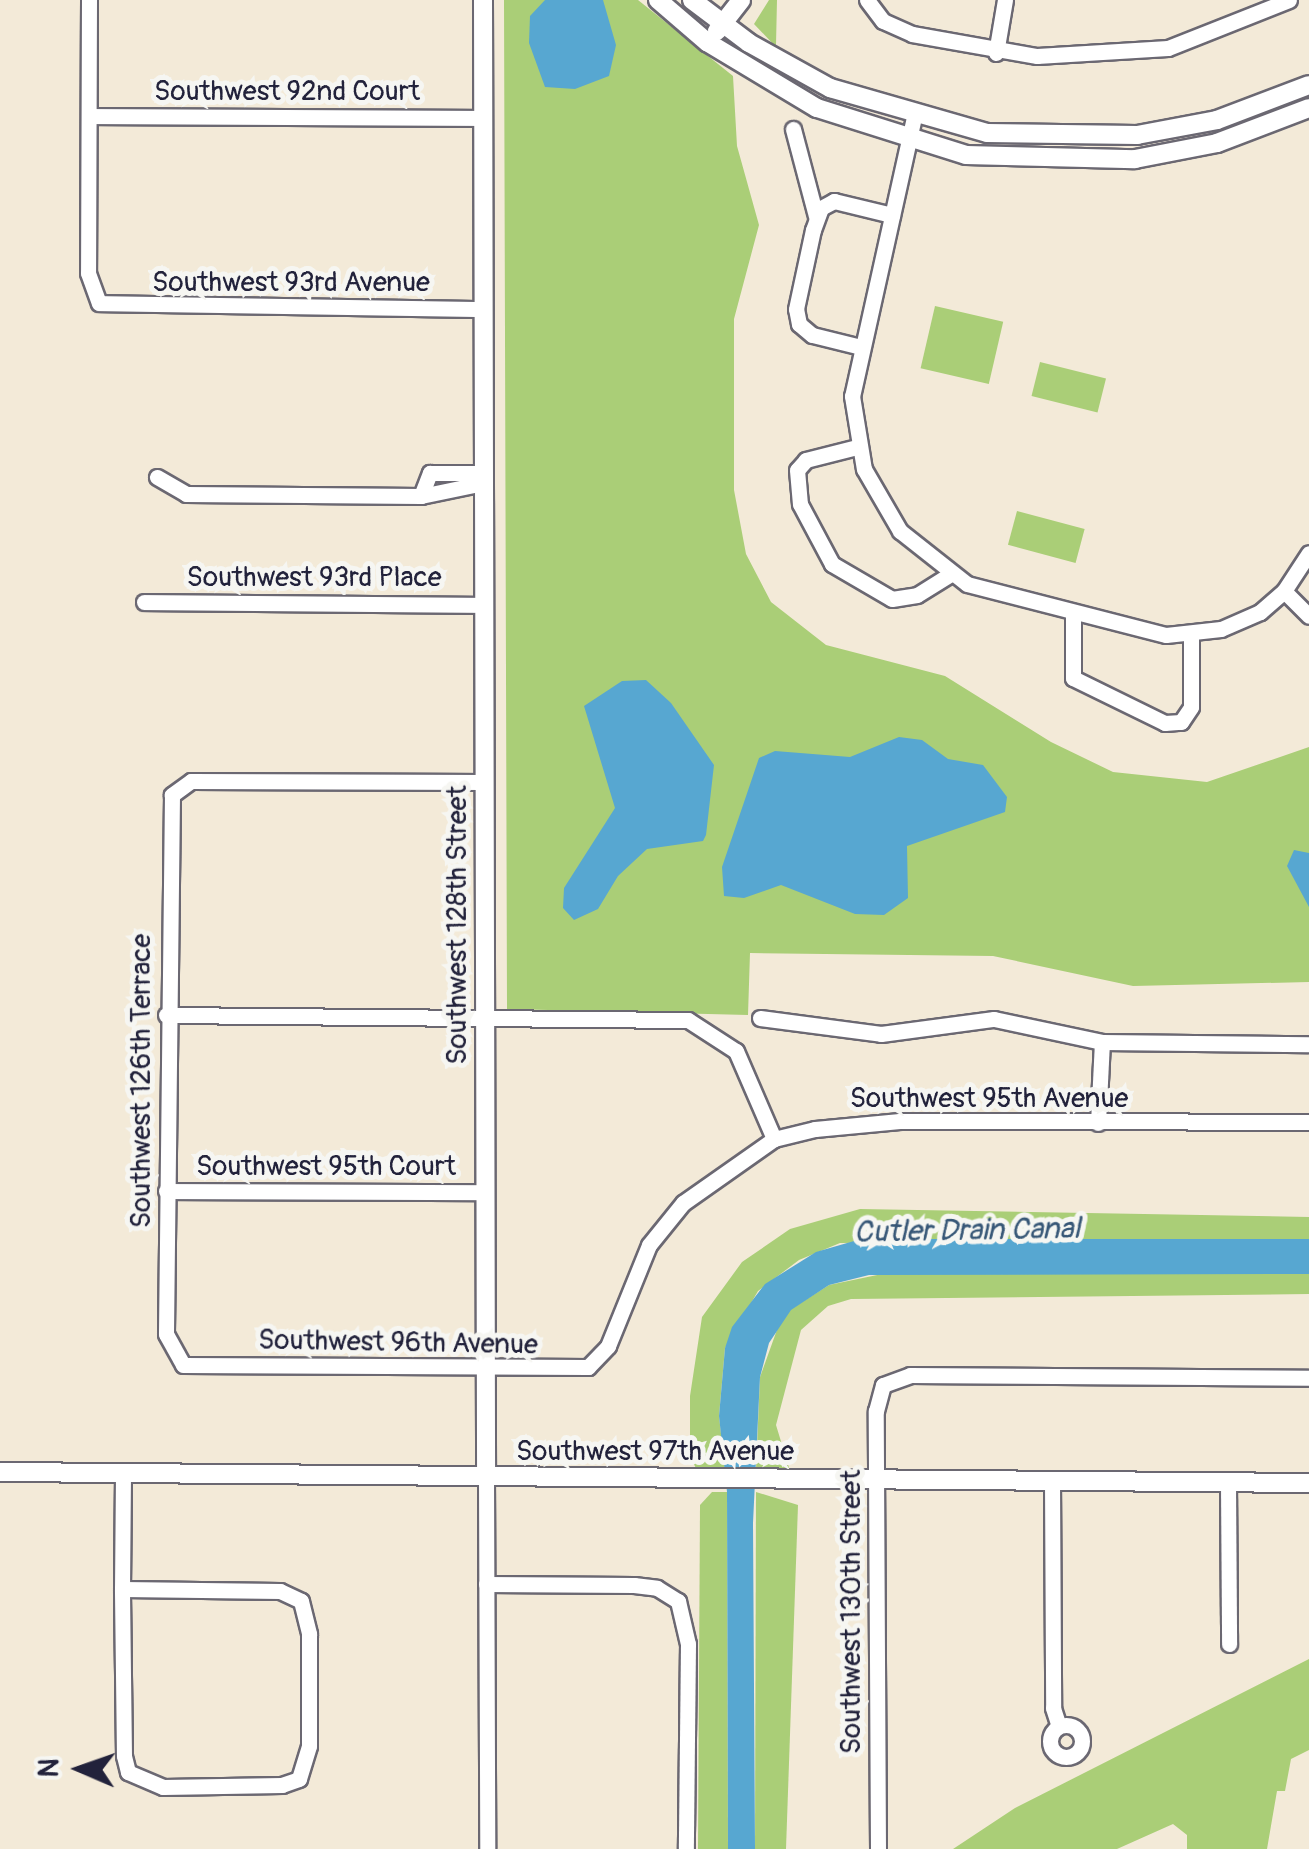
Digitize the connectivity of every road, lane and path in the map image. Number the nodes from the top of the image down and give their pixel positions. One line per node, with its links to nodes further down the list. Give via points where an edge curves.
1 (89, 0): 14 (street)
2 (483, 0): 16 (street, Southwest 128th Street)
3 (658, 0): 10 (street)
4 (692, 0): 9 (street)
5 (741, 0): 9 (street)
6 (868, 0): 11 (street, via 895,28)
7 (1005, 0): 11 (street)
8 (1290, 0): 11 (street, via 1168,48)
9 (722, 24): 10 (street); 15 (street, via 830,88)
10 (707, 42): 20 (street, via 816,108)
11 (996, 53)
12 (1309, 86): 18 (street, via 1217,120)
13 (1309, 108): 21 (street, via 1218,143)
14 (90, 116): 16 (street, Southwest 92nd Court); 25 (street, Southwest 93rd Avenue, via 88,272 99,303)
15 (914, 117): 19 (street, via 987,133); 20 (street)
16 (483, 118): 25 (street, Southwest 128th Street)
17 (793, 129): 24 (street)
18 (1132, 135): 19 (street); 21 (street)
19 (1111, 137): 22 (street)
20 (910, 141): 22 (street, via 1031,162); 23 (street)
21 (1134, 159): 22 (street)
22 (1113, 161)
23 (892, 215): 24 (street, via 834,202); 26 (street)
24 (816, 216): 26 (street, via 796,309 799,324 812,335)
25 (484, 309): 29 (street, Southwest 128th Street)
26 (861, 347): 27 (street, via 852,396)
27 (857, 446): 31 (street, via 900,531); 31 (street, via 806,460 796,470 804,514 832,564 892,598 917,594)
28 (157, 477): 29 (street, via 186,494 421,496 430,473)
29 (484, 478): 34 (street, Southwest 128th Street)
30 (1309, 553): 32 (street)
31 (949, 575): 35 (street)
32 (1284, 592): 36 (street); 37 (street, via 1251,617)
33 (144, 602): 34 (street, Southwest 93rd Place)
34 (484, 605): 38 (street, Southwest 128th Street)
35 (1072, 613): 37 (street, via 1145,632); 37 (street, via 1073,678 1165,723 1181,722 1191,708)
36 (1309, 616)
37 (1191, 634)
38 (485, 782): 39 (street, Southwest 126th Terrace, via 191,781 176,789 168,817); 40 (street, Southwest 128th Street)
39 (166, 1016): 40 (street); 47 (street, Southwest 126th Terrace)
40 (486, 1017): 46 (street, via 678,1018 701,1024 740,1057); 48 (street, Southwest 128th Street)
41 (760, 1018): 42 (street, Southwest 95th Avenue, via 882,1034 1000,1019)
42 (1102, 1042): 43 (street, Southwest 95th Avenue); 45 (street)
43 (1309, 1044)
44 (1309, 1122): 45 (street, Southwest 95th Avenue)
45 (1098, 1123): 46 (street, Southwest 95th Avenue, via 856,1122)
46 (774, 1139): 49 (street, Southwest 95th Avenue, via 727,1167 667,1220 636,1272)
47 (166, 1192): 48 (street, Southwest 95th Court); 50 (street, Southwest 126th Terrace, via 166,1339 174,1358)
48 (486, 1192): 51 (street, Southwest 128th Street)
49 (603, 1354): 51 (street, Southwest 96th Avenue, via 581,1368)
50 (187, 1366): 51 (street, Southwest 96th Avenue)
51 (486, 1368): 55 (street, Southwest 128th Street)
52 (1309, 1378): 56 (street, Southwest 130th Street, via 889,1379 877,1401)
53 (0, 1472): 54 (street, Southwest 97th Avenue)
54 (123, 1473): 55 (street, Southwest 97th Avenue); 61 (street)
55 (486, 1477): 56 (street, Southwest 97th Avenue); 60 (street, Southwest 128th Street)
56 (877, 1481): 57 (street, Southwest 97th Avenue); 66 (street, Southwest 130th Street)
57 (1052, 1481): 58 (street, Southwest 97th Avenue); 63 (street, via 1053,1708)
58 (1228, 1484): 59 (street, Southwest 97th Avenue); 62 (street)
59 (1309, 1484)
60 (486, 1584): 64 (street, Southwest 128th Street); 65 (street, via 634,1585 657,1588 678,1601 688,1644)
61 (122, 1589): 61 (street, via 293,1594 306,1608 309,1634 308,1755 299,1779 282,1786 163,1786 132,1777 124,1762)
62 (1229, 1644)
63 (1059, 1726)
64 (487, 1849)
65 (686, 1849)
66 (878, 1849)

